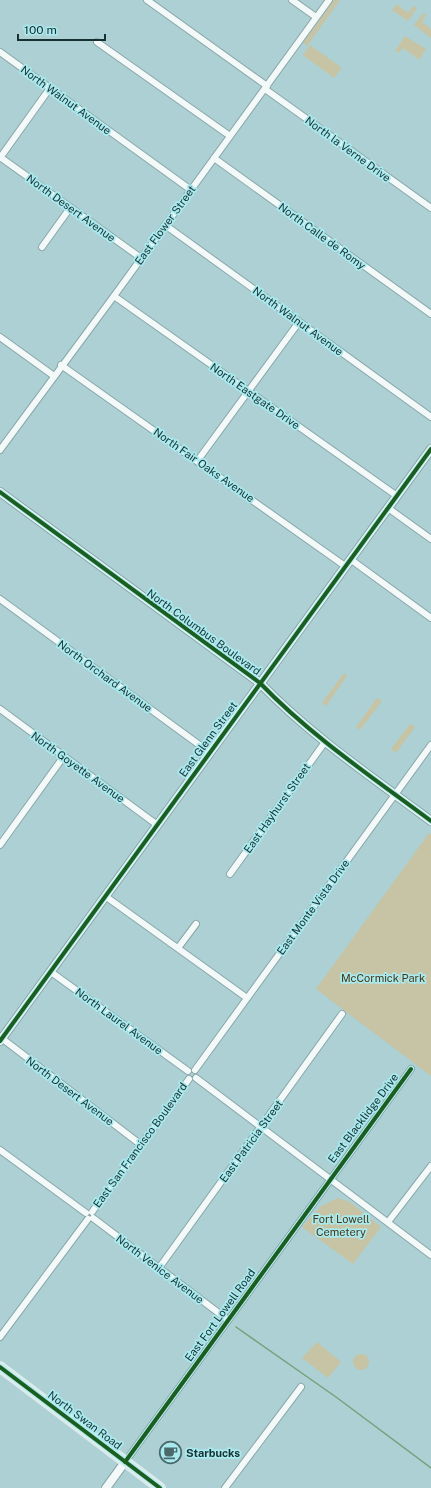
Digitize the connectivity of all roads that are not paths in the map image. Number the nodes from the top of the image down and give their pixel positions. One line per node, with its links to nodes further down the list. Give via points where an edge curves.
1 (147, 0): 7 (street, North la Verne Drive)
2 (292, 0): 4 (street)
3 (329, 0): 4 (street, East Flower Street)
4 (316, 17): 7 (street, East Flower Street)
5 (97, 42): 9 (street)
6 (0, 52): 8 (street, North Walnut Avenue)
7 (266, 87): 9 (street, East Flower Street); 14 (street, North la Verne Drive)
8 (50, 88): 10 (street); 12 (street, North Walnut Avenue)
9 (230, 136): 11 (street, East Flower Street)
10 (0, 158): 13 (street, North Desert Avenue)
11 (214, 158): 12 (street, East Flower Street); 19 (street, North Calle de Romy)
12 (191, 190): 15 (street, East Flower Street)
13 (70, 208): 16 (street); 17 (street, North Desert Avenue)
14 (431, 208)
15 (165, 225): 17 (street, East Flower Street); 20 (street, North Walnut Avenue)
16 (42, 247)
17 (141, 258): 18 (street, East Flower Street)
18 (114, 296): 22 (street, East Flower Street); 24 (street, North Eastgate Drive)
19 (431, 314)
20 (299, 322): 24 (street); 25 (street, North Walnut Avenue)
21 (0, 337): 23 (street)
22 (61, 365): 23 (street, East Flower Street); 28 (street, North Fair Oaks Avenue)
23 (54, 376): 27 (street, East Flower Street)
24 (248, 391): 28 (street); 30 (street, North Eastgate Drive)
25 (431, 417)
26 (431, 449): 30 (street, East Glenn Street)
27 (0, 450)
28 (198, 460): 34 (street, North Fair Oaks Avenue)
29 (0, 492): 37 (street, North Columbus Boulevard)
30 (397, 496): 31 (street, East Glenn Street)
31 (388, 508): 32 (street); 33 (street, East Glenn Street)
32 (431, 539)
33 (350, 559): 34 (street, East Glenn Street); 36 (street)
34 (345, 566): 37 (street, East Glenn Street)
35 (0, 599): 41 (street, North Orchard Avenue)
36 (431, 618)
37 (260, 683): 39 (street, North Columbus Boulevard); 41 (street, East Glenn Street)
38 (0, 709): 42 (street, North Goyette Avenue)
39 (324, 742): 43 (street, North Columbus Boulevard); 47 (street, East Hayhurst Street)
40 (431, 746): 43 (street, East Monte Vista Drive)
41 (209, 752): 45 (street, East Glenn Street)
42 (64, 756): 45 (street, North Goyette Avenue); 46 (street)
43 (395, 794): 44 (street, North Columbus Boulevard); 52 (street, East Monte Vista Drive)
44 (431, 821)
45 (156, 824): 48 (street, East Glenn Street)
46 (0, 845)
47 (230, 874)
48 (105, 896): 50 (street); 51 (street, East Glenn Street)
49 (196, 924): 50 (street)
50 (178, 948): 52 (street)
51 (51, 972): 54 (street, East Glenn Street); 57 (street, North Laurel Avenue)
52 (247, 998): 56 (street, East Monte Vista Drive)
53 (342, 1014): 60 (street, East Patricia Street)
54 (1, 1039): 61 (street, North Desert Avenue)
55 (411, 1069): 64 (street, East Blacklidge Drive)
56 (195, 1070): 57 (street); 58 (street)
57 (188, 1071): 59 (street, via 186,1075)
58 (196, 1078): 59 (street); 60 (street)
59 (189, 1079): 61 (street, East San Francisco Boulevard)
60 (260, 1128): 64 (street); 68 (street, East Patricia Street)
61 (140, 1144): 65 (street, East San Francisco Boulevard)
62 (0, 1150): 65 (street, North Venice Avenue)
63 (431, 1166): 66 (street)
64 (330, 1178): 66 (street); 69 (street, East Fort Lowell Road)
65 (90, 1216): 68 (street, North Venice Avenue); 70 (street, East San Francisco Boulevard)
66 (388, 1222): 67 (street)
67 (431, 1255)
68 (159, 1268): 69 (street, North Venice Avenue)
69 (228, 1320): 73 (street, East Fort Lowell Road)
70 (0, 1337)
71 (0, 1367): 73 (main road, North Swan Road)
72 (301, 1387): 76 (street)
73 (125, 1462): 74 (street, East Fort Lowell Road); 75 (main road, North Swan Road)
74 (106, 1488)
75 (160, 1488)
76 (225, 1488)

